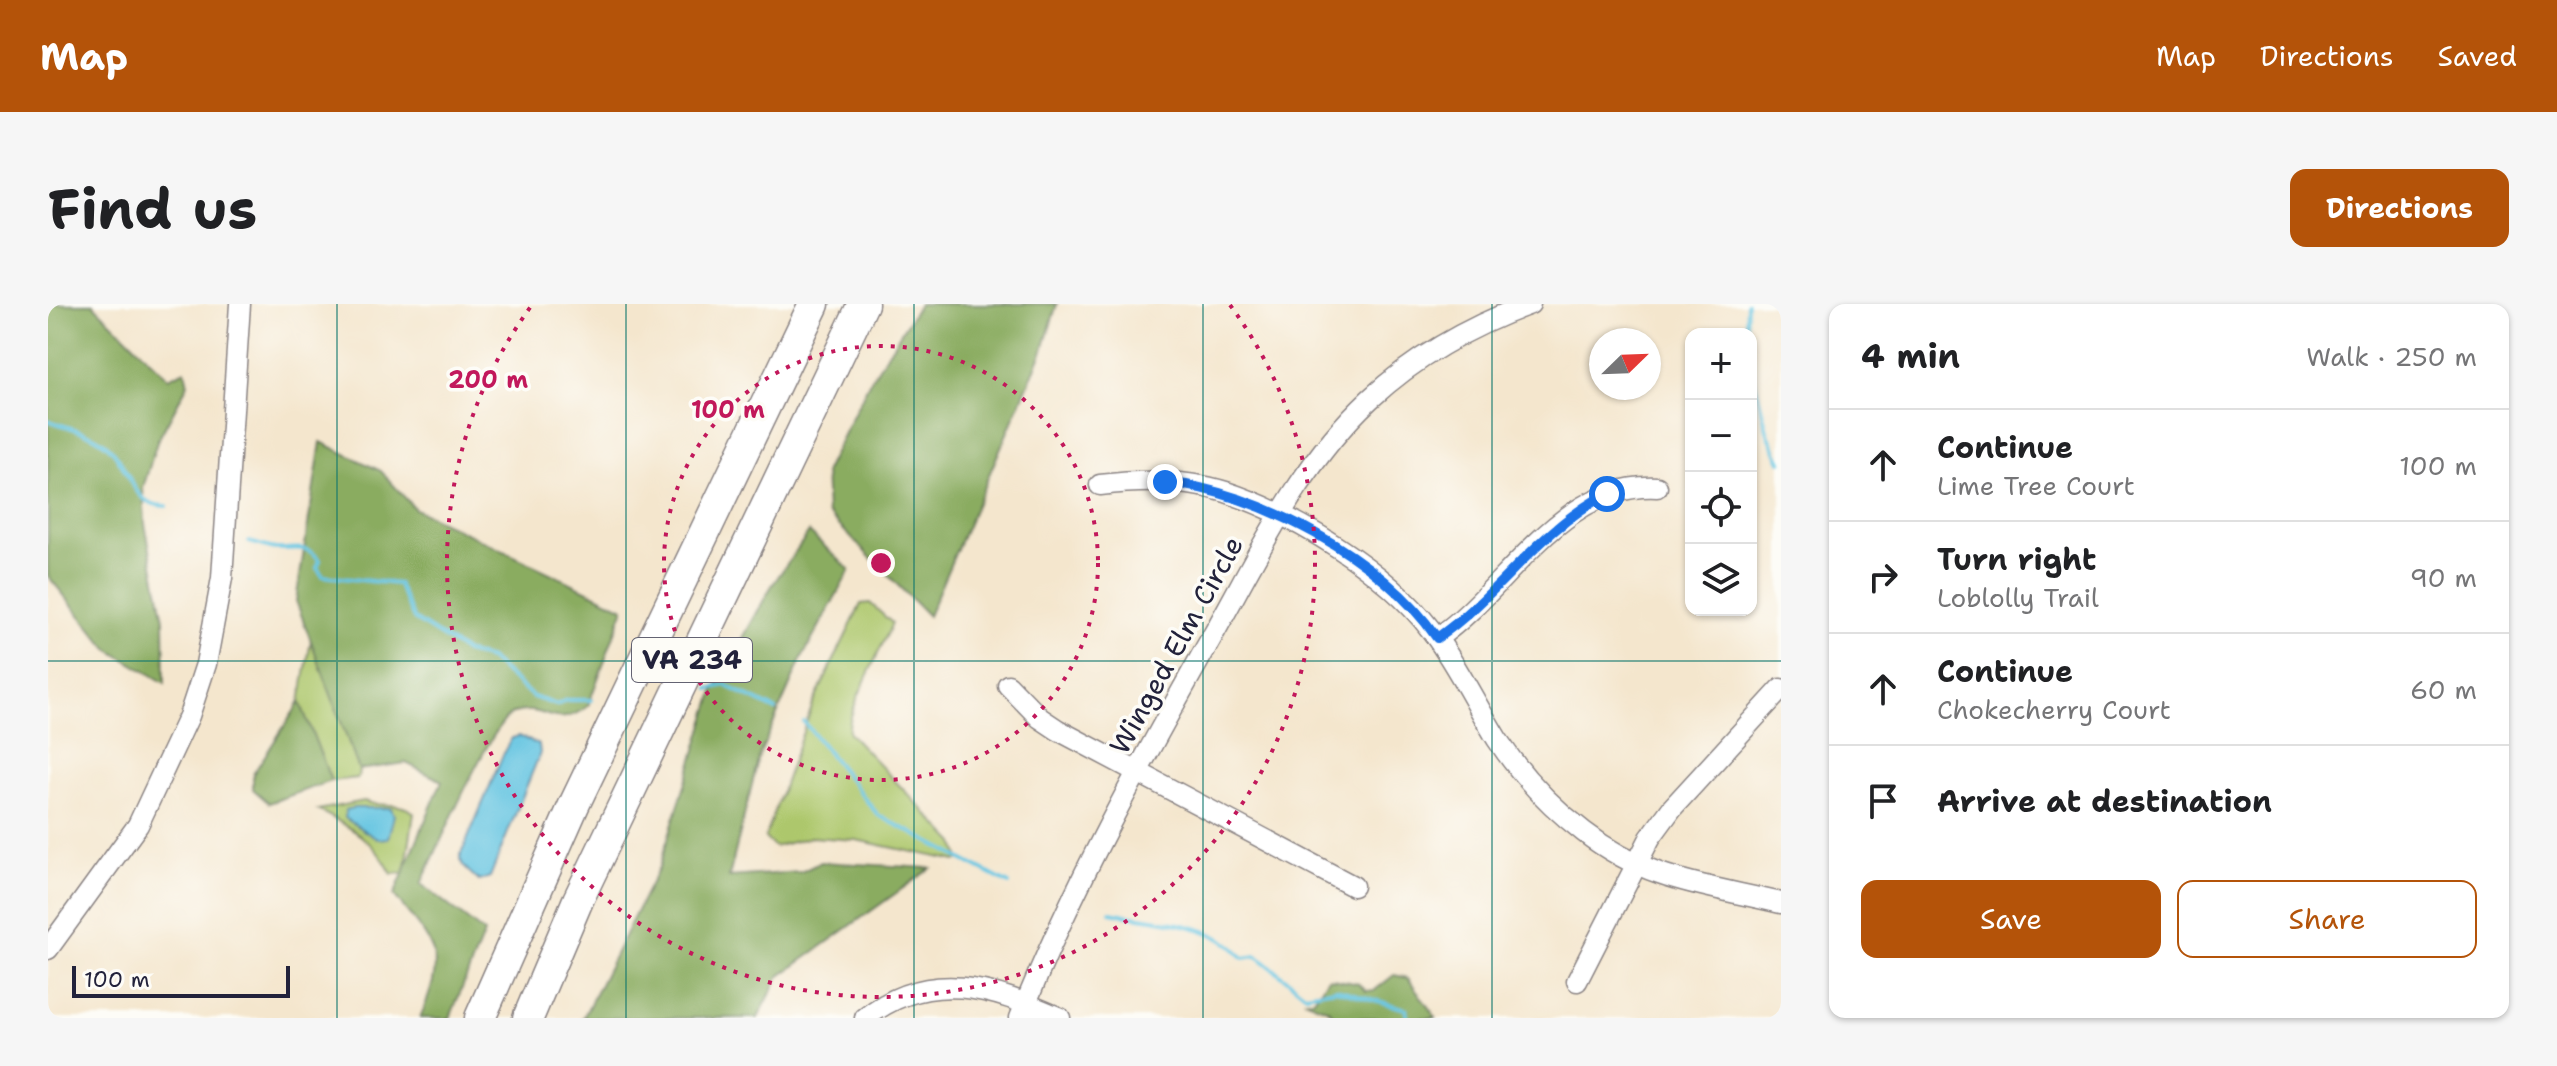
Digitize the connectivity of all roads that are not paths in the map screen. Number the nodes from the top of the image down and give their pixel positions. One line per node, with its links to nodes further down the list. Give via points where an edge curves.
1 (240, 304): 15 (street, via 222,578 206,664 189,716 138,825)
2 (814, 304): 18 (highway, VA 234, via 568,819)
3 (863, 304): 19 (highway, VA 234, via 578,900)
4 (1530, 304): 7 (street, Winged Elm Circle, via 1437,349 1371,398 1319,456)
5 (1100, 485): 7 (street, via 1192,485 1225,492)
6 (1657, 487): 8 (street, via 1625,489 1590,503 1533,546 1477,607)
7 (1280, 516): 8 (street, via 1362,565); 11 (street, Winged Elm Circle)
8 (1437, 638): 12 (street, via 1519,769 1563,815)
9 (1008, 685): 11 (street, via 1058,730)
10 (1781, 689): 12 (street, via 1672,808)
11 (1137, 770): 13 (street); 17 (street, Winged Elm Circle)
12 (1633, 864): 14 (street, via 1672,880); 16 (street)
13 (1353, 886)
14 (1781, 903)
15 (48, 949)
16 (1577, 981)
17 (1023, 1010): 20 (street, via 982,989 954,986 911,993); 21 (street)
18 (480, 1018)
19 (528, 1018)
20 (865, 1018)
21 (1060, 1018)

